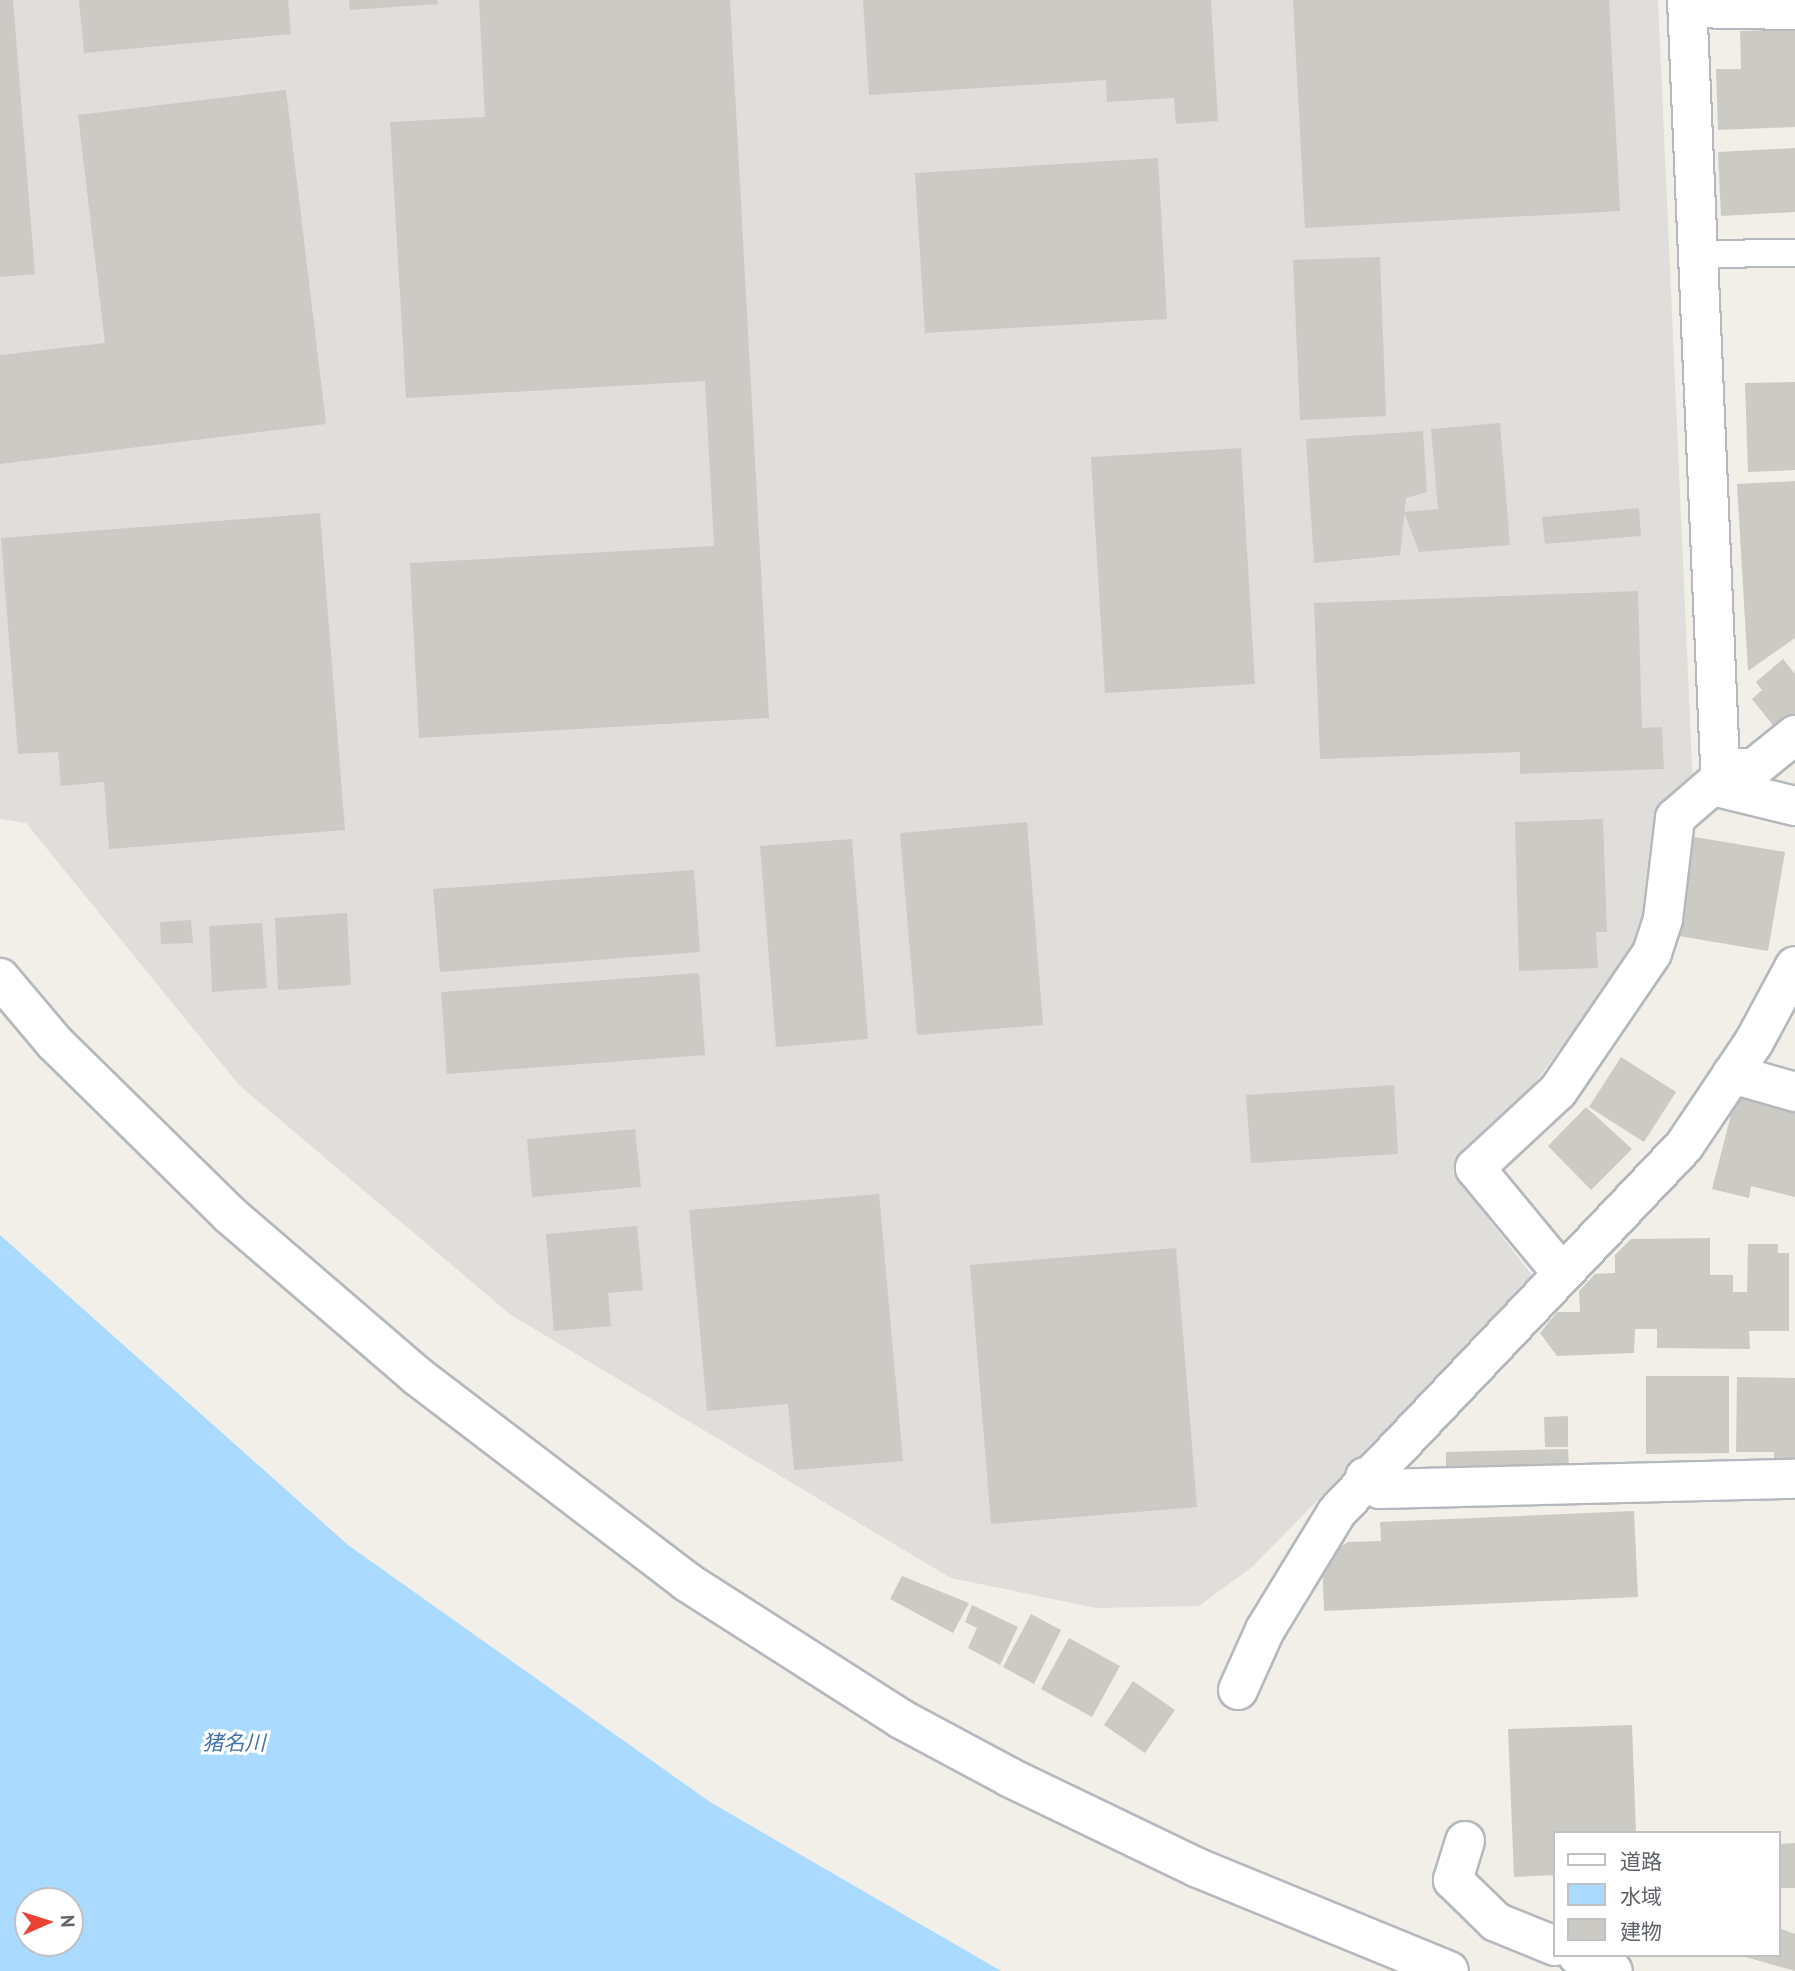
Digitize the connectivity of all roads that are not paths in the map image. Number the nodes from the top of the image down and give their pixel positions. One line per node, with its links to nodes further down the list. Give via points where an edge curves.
1 (1687, 4): 2 (street); 4 (street)
2 (1795, 10)
3 (1795, 253): 4 (lane)
4 (1698, 254): 6 (street)
5 (1795, 735): 6 (street, via 1754,768)
6 (1720, 773): 7 (street, via 1721,788); 12 (street, via 1675,818 1663,919 1652,953 1558,1091 1475,1168)
7 (1795, 806)
8 (1795, 966): 10 (street)
9 (0, 978): 19 (street, via 55,1044 230,1215 479,1426 687,1582 890,1712 1009,1777 1198,1868)
10 (1732, 1074): 11 (street); 12 (street, via 1684,1146)
11 (1795, 1092)
12 (1561, 1272): 13 (street)
13 (1364, 1477): 14 (street, via 1380,1489); 15 (street, via 1265,1630)
14 (1795, 1479)
15 (1238, 1690)
16 (1465, 1841): 17 (street, via 1452,1880 1496,1922)
17 (1554, 1946)
18 (1582, 1957): 20 (street)
19 (1449, 1971)
20 (1614, 1971)

